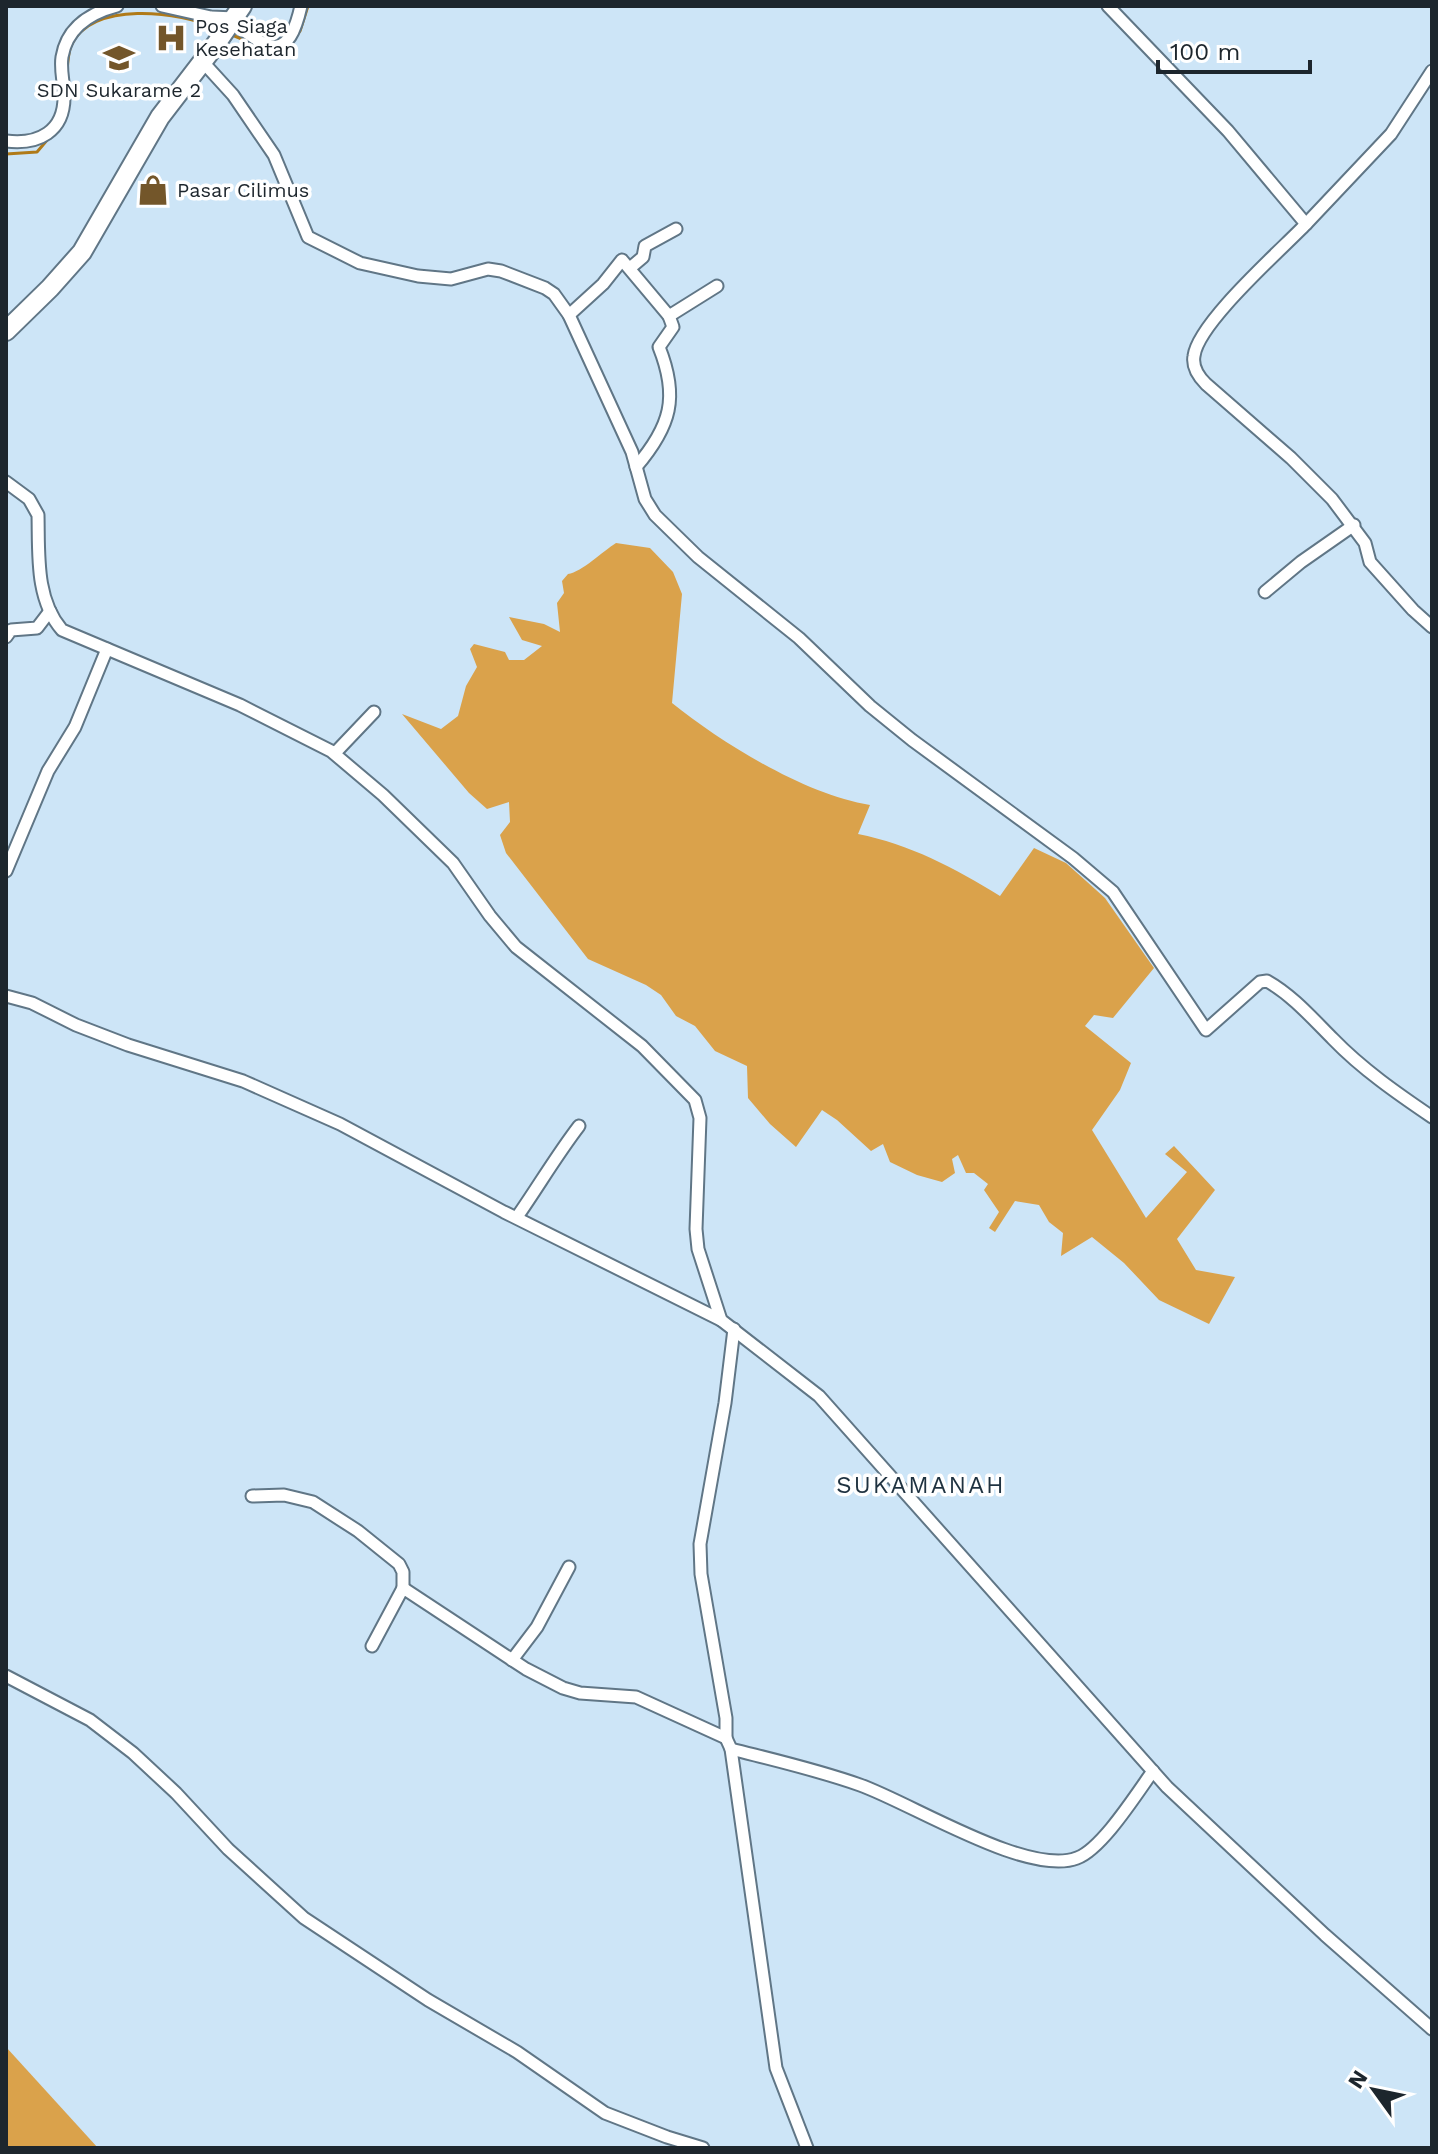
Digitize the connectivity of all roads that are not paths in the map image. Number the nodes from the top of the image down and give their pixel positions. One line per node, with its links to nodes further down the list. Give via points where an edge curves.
1 (117, 6): 8 (street, via 94,12 69,38 62,57 63,108 47,134 31,142)
2 (162, 6): 5 (street)
3 (301, 6): 5 (street, via 291,38 279,46 260,42)
4 (1108, 6): 9 (street, via 1228,131)
5 (235, 18): 6 (main road)
6 (202, 61): 13 (street, via 274,155 308,237 360,263 418,276 451,279 488,269 501,271 545,288); 15 (main road, via 160,117 82,252)
7 (1432, 71): 9 (street, via 1376,152)
8 (6, 141)
9 (1306, 224): 18 (street, via 1209,323 1199,339 1194,365 1206,384 1291,458)
10 (676, 229): 11 (street, via 645,246 643,257)
11 (630, 268): 13 (street, via 620,260); 14 (street)
12 (717, 286): 14 (street)
13 (569, 315): 16 (street)
14 (669, 316): 16 (street, via 673,327 659,347 669,372 668,413)
15 (6, 331)
16 (636, 467): 28 (street, via 655,515 698,557 799,638 912,740 1113,892 1206,1030 1267,981 1393,1091)
17 (6, 482): 20 (street, via 35,506 41,586)
18 (1354, 525): 19 (street); 21 (street, via 1370,562)
19 (1265, 592)
20 (50, 611): 22 (street, via 37,628 11,630); 23 (street, via 62,630)
21 (1432, 627)
22 (6, 637)
23 (107, 649): 25 (street, via 240,705); 26 (street)
24 (374, 712): 25 (street)
25 (335, 753): 31 (street, via 453,863 516,947 642,1046 695,1100 700,1118 698,1249)
26 (6, 871)
27 (6, 996): 30 (street, via 128,1045 243,1081 340,1124)
28 (1432, 1117)
29 (579, 1126): 30 (street)
30 (517, 1217): 31 (street)
31 (721, 1320): 32 (street)
32 (734, 1329): 39 (street, via 700,1544); 40 (street, via 819,1396)
33 (252, 1496): 35 (street, via 296,1496 333,1514 399,1564)
34 (569, 1567): 37 (street, via 537,1627)
35 (403, 1588): 36 (street); 37 (street)
36 (372, 1646)
37 (512, 1660): 39 (street, via 563,1688 642,1699)
38 (6, 1676): 42 (street, via 90,1720 133,1753 304,1918 605,2113)
39 (728, 1744): 40 (street, via 864,1786 1005,1850 1065,1861 1088,1851); 43 (street, via 776,2068)
40 (1153, 1771): 41 (street)
41 (1432, 2029)
42 (703, 2148)
43 (807, 2148)

